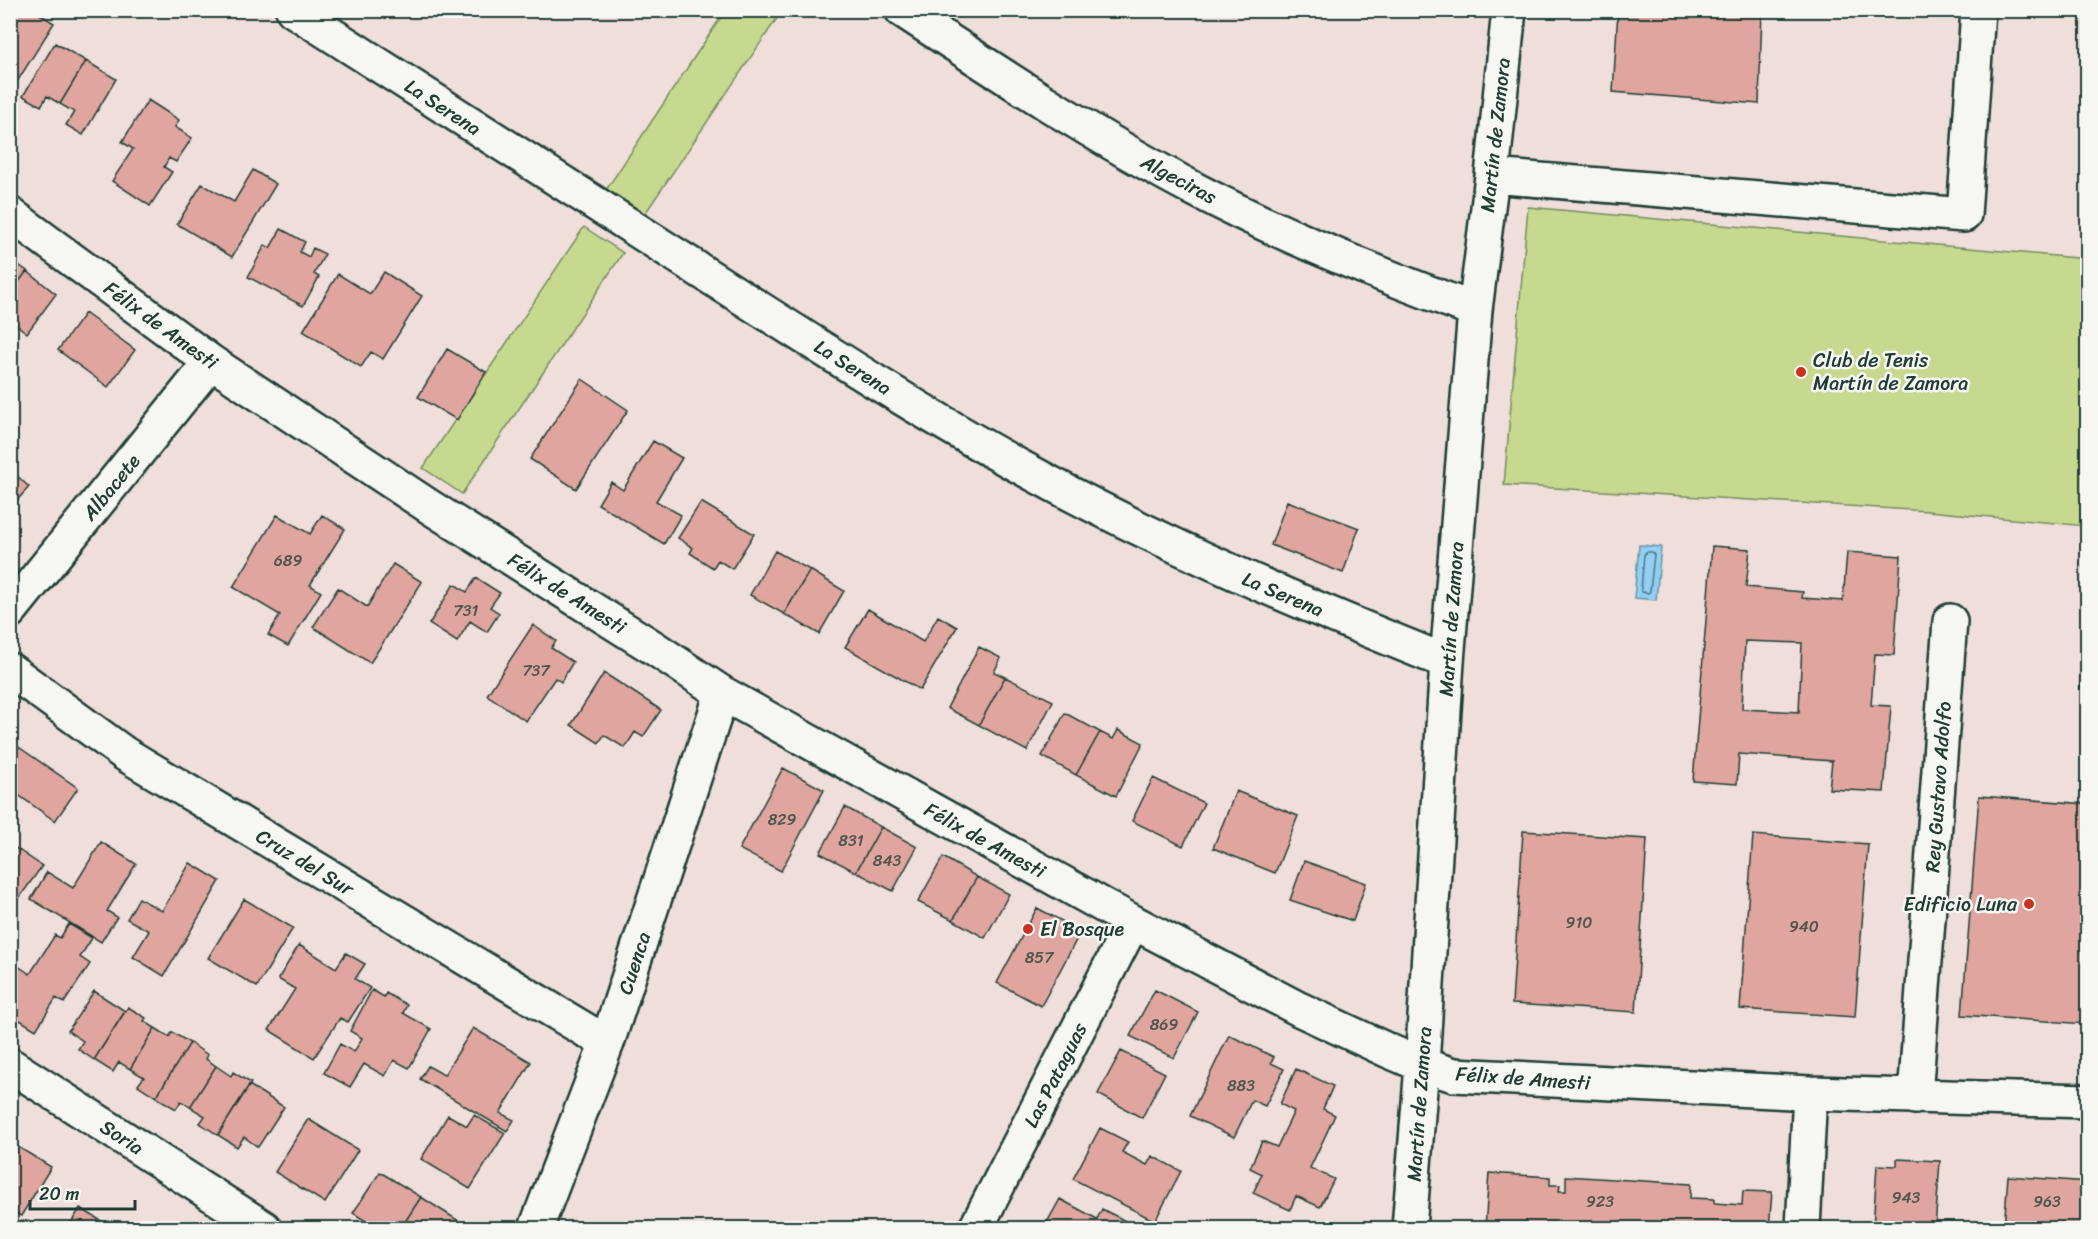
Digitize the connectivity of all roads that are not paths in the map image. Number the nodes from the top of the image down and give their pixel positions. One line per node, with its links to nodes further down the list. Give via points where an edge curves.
1 (293, 10): 11 (street, La Serena, via 956,431 1191,554)
2 (902, 10): 7 (street, Algeciras, via 1048,105 1196,190 1341,258)
3 (1509, 10): 5 (street, Martín de Zamora)
4 (1978, 10): 5 (street, via 1964,215)
5 (1492, 176): 7 (street, Martín de Zamora)
6 (10, 214): 8 (street, Félix de Amesti)
7 (1475, 310): 11 (street, Martín de Zamora)
8 (211, 362): 9 (street, Albacete); 13 (street, Félix de Amesti)
9 (10, 611)
10 (1950, 621): 19 (street, Rey Gustavo Adolfo)
11 (1447, 662): 17 (street, Martín de Zamora)
12 (10, 670): 15 (street, Cruz del Sur, via 125,754)
13 (722, 693): 14 (street, Félix de Amesti); 15 (street, Cuenca)
14 (1133, 922): 17 (street, Félix de Amesti, via 1299,1009); 23 (street, Las Pataguas)
15 (607, 1043): 22 (street, Cuenca)
16 (10, 1065): 21 (street, Soria)
17 (1422, 1065): 18 (street, Félix de Amesti, via 1454,1075); 24 (street, Martín de Zamora)
18 (1810, 1093): 19 (street, Félix de Amesti); 25 (street)
19 (1915, 1097): 20 (street, Félix de Amesti)
20 (2088, 1101)
21 (264, 1228)
22 (536, 1228)
23 (976, 1228)
24 (1409, 1228)
25 (1803, 1228)

